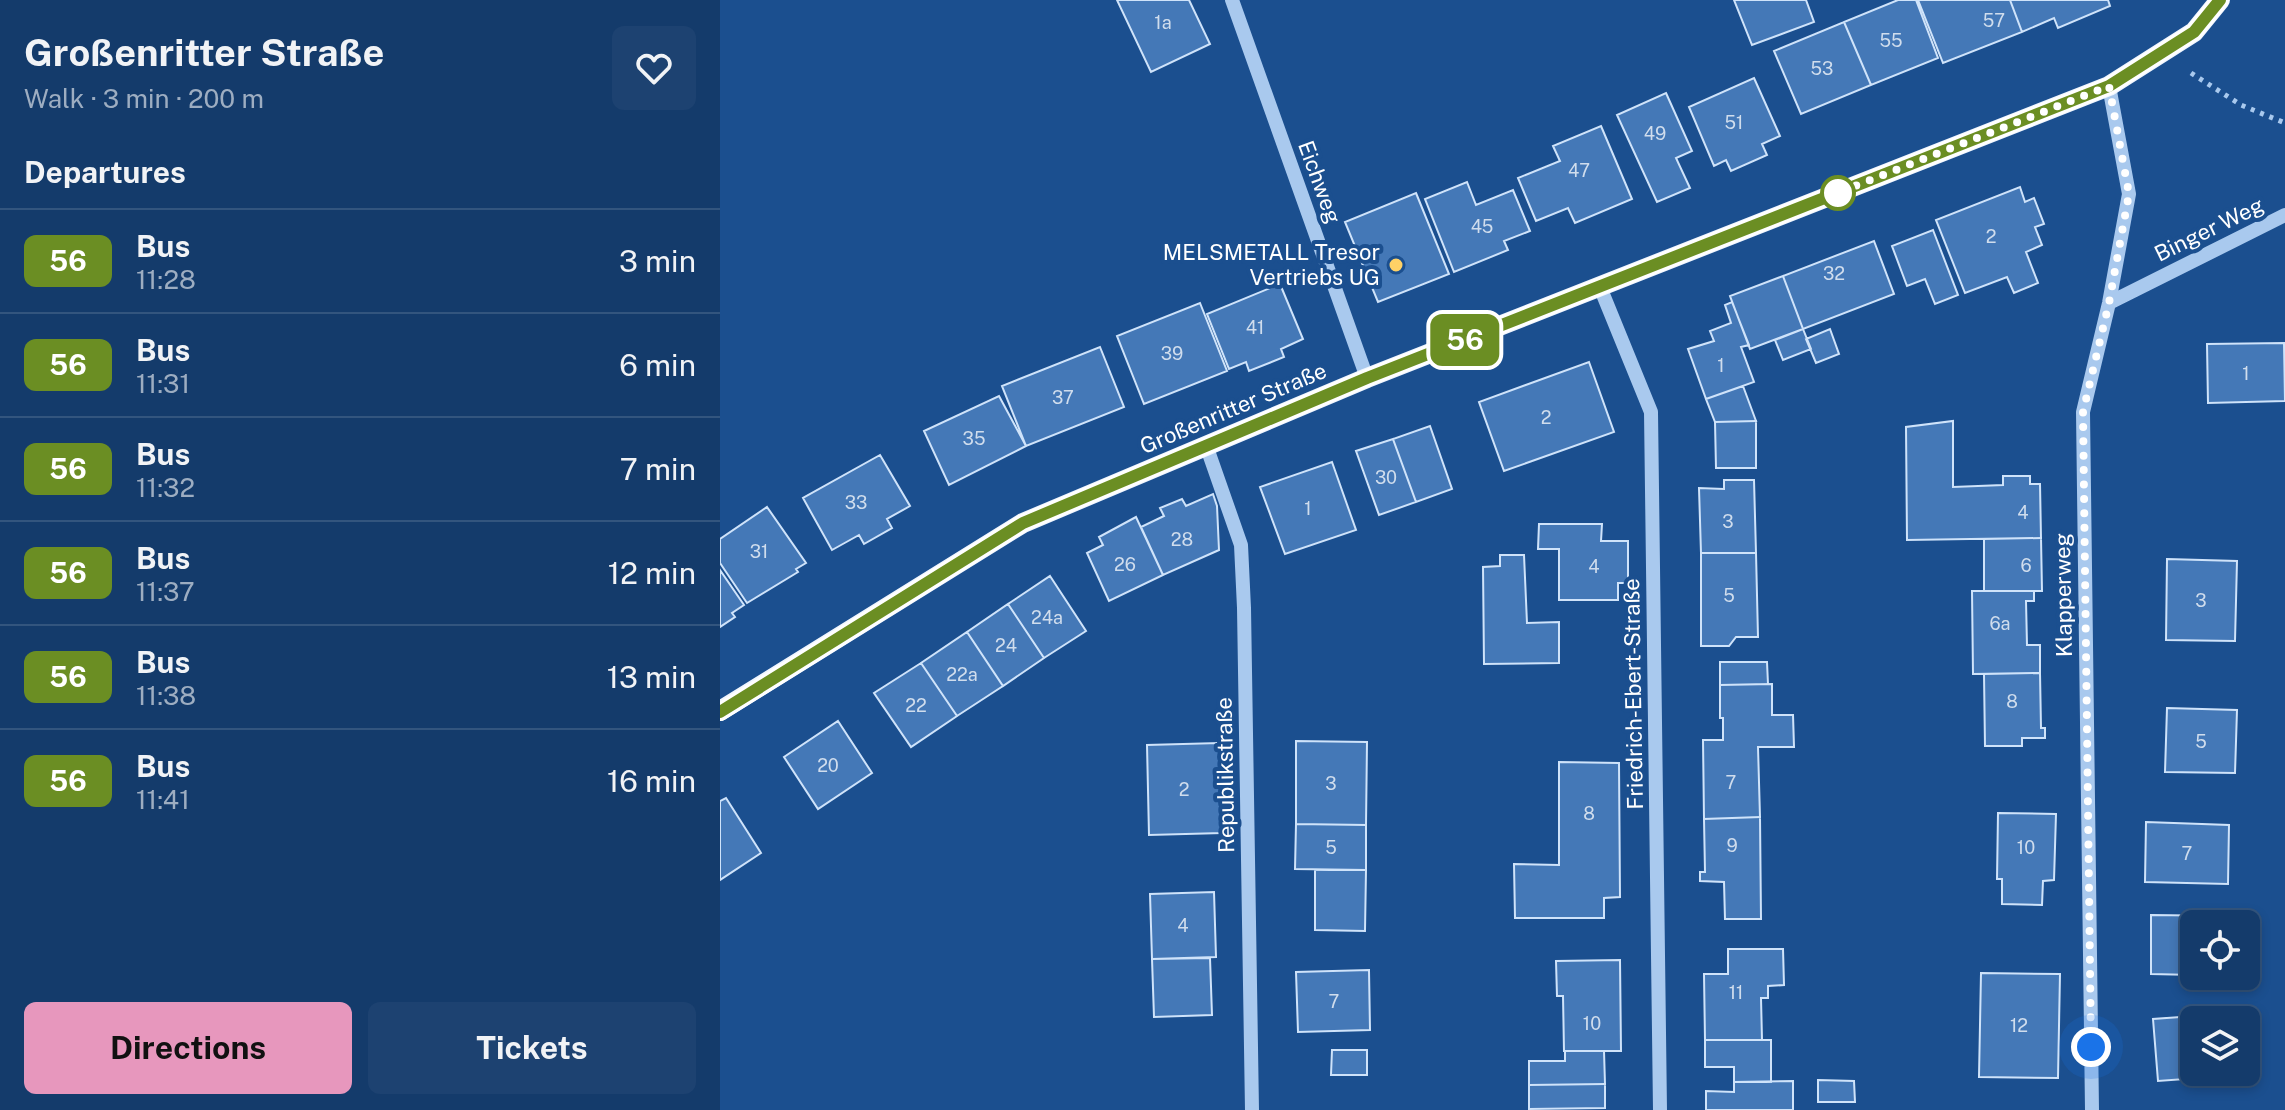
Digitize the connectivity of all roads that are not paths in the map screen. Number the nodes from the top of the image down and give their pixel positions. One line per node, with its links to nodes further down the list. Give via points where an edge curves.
1 (1232, 0): 7 (street, Eichweg)
2 (2220, 0): 3 (main road, Großenritter Straße, via 2194,32)
3 (2109, 86): 5 (main road, Großenritter Straße); 6 (street, Klapperweg, via 2129,194)
4 (2285, 215): 6 (street, Binger Weg)
5 (1600, 287): 7 (main road, Großenritter Straße); 11 (street, Friedrich-Ebert-Straße, via 1651,412)
6 (2109, 303): 12 (street, Klapperweg, via 2083,412)
7 (1367, 378): 8 (main road, Großenritter Straße)
8 (1206, 445): 9 (main road, Großenritter Straße, via 1023,523); 10 (street, Republikstraße, via 1241,545)
9 (720, 711)
10 (1252, 1110)
11 (1660, 1110)
12 (2092, 1110)

